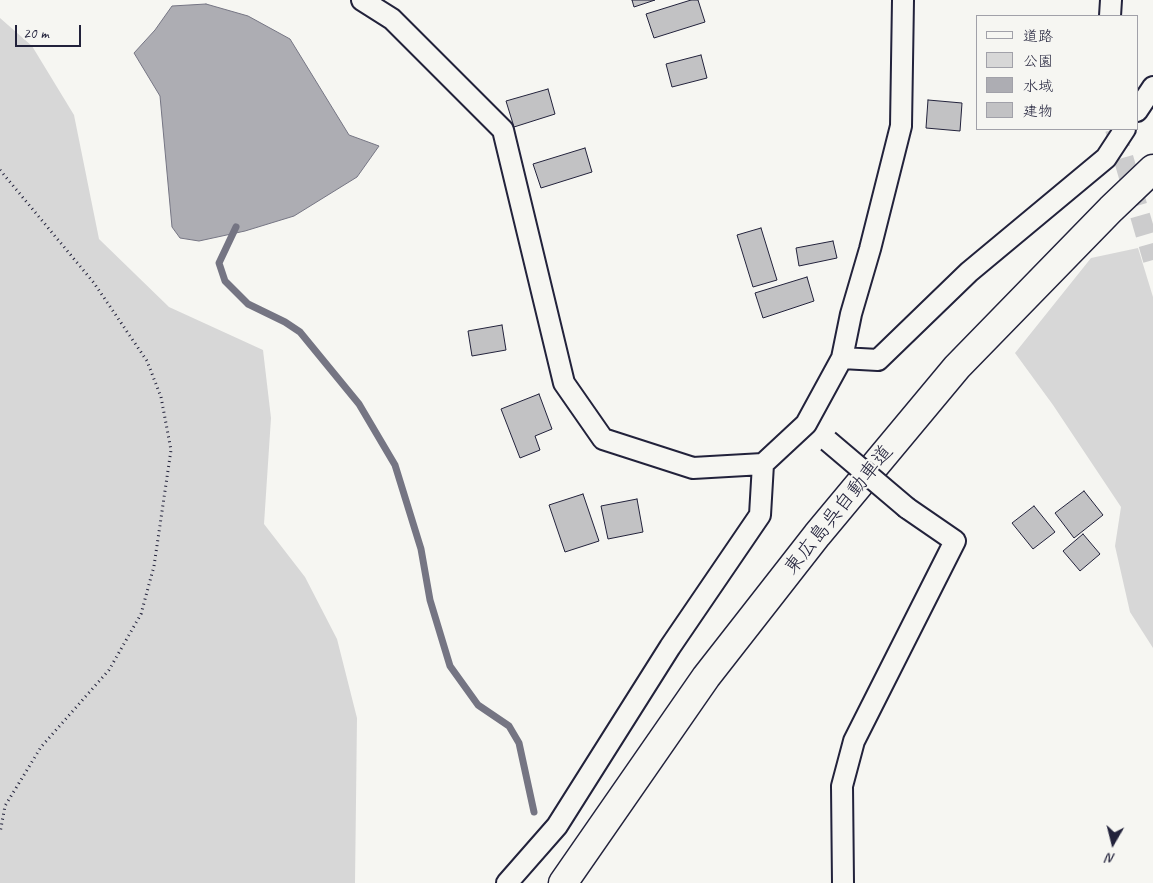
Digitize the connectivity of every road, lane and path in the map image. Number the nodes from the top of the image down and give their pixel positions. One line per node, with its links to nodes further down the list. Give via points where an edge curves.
1 (362, 0): 12 (street, via 392,20 503,130 564,383 603,439 692,468)
2 (903, 0): 10 (street, via 902,126)
3 (1111, 0): 4 (street)
4 (1110, 15)
5 (1153, 87): 6 (street)
6 (1138, 110)
7 (1124, 130): 10 (street, via 1106,158 969,272 878,360)
8 (1153, 169): 15 (highway, 東広島呉自動車道, via 957,367 817,535 706,676)
9 (0, 170): 13 (path, via 94,283 147,361 161,397 170,450 154,566 141,614 108,670 41,747 5,806)
10 (842, 358): 11 (street)
11 (806, 424): 12 (street); 16 (street, bridge, via 907,508 955,541 854,741 842,786)
12 (763, 464): 14 (street, via 760,515 670,647 557,826)
13 (0, 833)
14 (507, 883)
15 (563, 883)
16 (843, 883)

